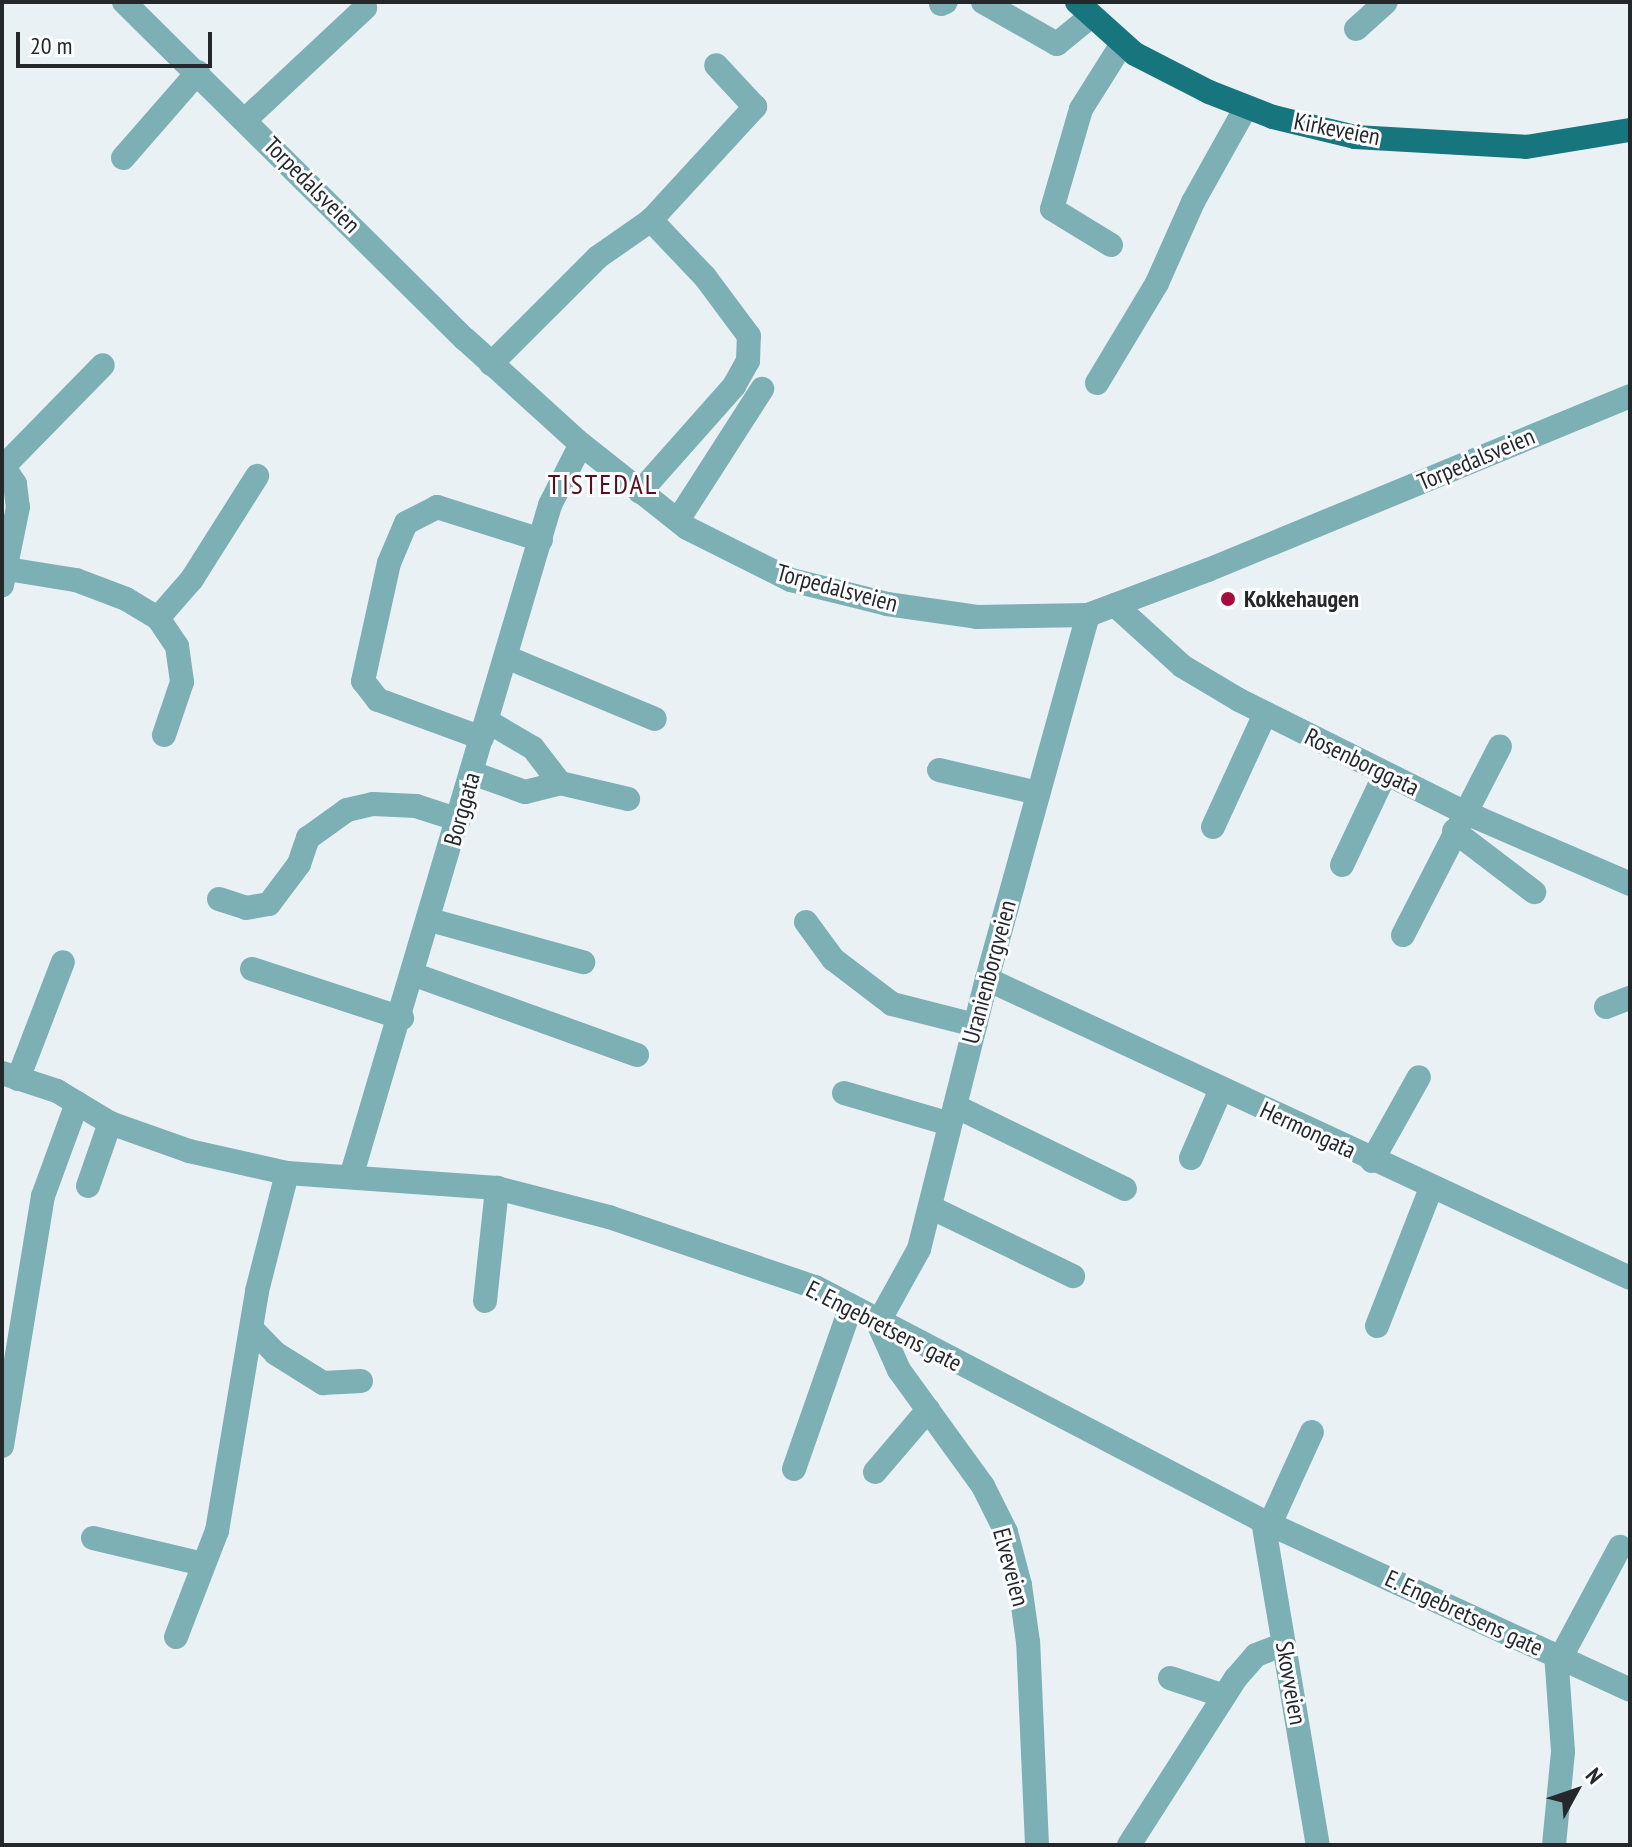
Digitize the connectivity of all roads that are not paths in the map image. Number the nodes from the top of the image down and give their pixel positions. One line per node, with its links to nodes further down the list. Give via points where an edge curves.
1 (124, 2): 9 (street, Torpedalsveien)
2 (983, 2): 5 (street, via 1057,44)
3 (1386, 2): 6 (street)
4 (365, 8): 11 (street)
5 (1083, 9): 7 (main road, Kirkeveien)
6 (1356, 29)
7 (1122, 44): 10 (main road, Kirkeveien); 15 (street, via 1081,109 1052,209)
8 (716, 65): 14 (street, via 755,107)
9 (198, 72): 11 (street, Torpedalsveien); 13 (street)
10 (1246, 107): 12 (main road, Kirkeveien, via 1355,137 1439,144 1526,147); 18 (street, via 1193,202 1157,283)
11 (246, 119): 16 (street, Torpedalsveien)
12 (1630, 130)
13 (123, 158)
14 (651, 220): 16 (street, via 598,257); 24 (street, via 705,277 749,336 748,361 734,386)
15 (1111, 245)
16 (491, 364): 21 (street, Torpedalsveien)
17 (103, 365): 22 (street)
18 (1097, 383)
19 (762, 389): 25 (street)
20 (1630, 396): 28 (street, Torpedalsveien)
21 (581, 444): 24 (street, Torpedalsveien); 26 (street, Borggata, via 550,505)
22 (3, 465): 27 (street, via 15,484 18,507)
23 (257, 476): 30 (street, via 192,579)
24 (640, 492): 25 (street, Torpedalsveien)
25 (678, 520): 29 (street, Torpedalsveien, via 791,580 887,604 977,617)
26 (541, 540): 31 (street, Borggata); 34 (street, via 437,507 406,523 389,563 363,681 378,700)
27 (5, 568): 30 (street, via 76,580)
28 (1115, 605): 29 (street, Torpedalsveien); 32 (street, Rosenborggata, via 1182,666)
29 (1088, 615): 41 (street, Uranienborgveien)
30 (158, 618): 35 (street, via 177,646 182,682)
31 (506, 657): 33 (street); 34 (street, Borggata)
32 (1265, 714): 39 (street, Rosenborggata); 45 (street)
33 (655, 719)
34 (485, 730): 38 (street, Borggata); 40 (street, via 533,748)
35 (164, 735)
36 (1500, 746): 44 (street)
37 (939, 770): 41 (street)
38 (472, 773): 40 (street, via 525,792); 43 (street, Borggata)
39 (1385, 774): 44 (street, Rosenborggata); 46 (street)
40 (560, 783): 42 (street)
41 (1038, 793): 57 (street, Uranienborgveien)
42 (628, 799)
43 (459, 820): 49 (street, via 416,806 373,804 347,810 308,838 299,864 269,904 246,908); 50 (street, Borggata)
44 (1459, 822): 47 (street, Rosenborggata); 48 (street); 52 (street)
45 (1213, 827)
46 (1342, 865)
47 (1630, 884)
48 (1534, 892)
49 (219, 899)
50 (430, 920): 54 (street); 56 (street, Borggata)
51 (806, 922): 61 (street, via 833,959 892,1004)
52 (1403, 935)
53 (63, 962): 63 (street)
54 (583, 962)
55 (252, 969): 60 (street)
56 (415, 975): 60 (street, Borggata); 62 (street)
57 (987, 979): 61 (street, Uranienborgveien); 65 (street, Hermongata)
58 (1630, 998): 59 (street)
59 (1606, 1007)
60 (402, 1018): 73 (street, Borggata)
61 (975, 1025): 68 (street, Uranienborgveien)
62 (637, 1055)
63 (10, 1076): 67 (street, E. Engebretsens gate)
64 (1419, 1077): 71 (street)
65 (1221, 1089): 70 (street); 71 (street, Hermongata)
66 (844, 1093): 68 (street)
67 (77, 1103): 69 (street, E. Engebretsens gate); 89 (street, via 43,1196)
68 (952, 1115): 77 (street); 78 (street, Uranienborgveien)
69 (110, 1123): 72 (street, E. Engebretsens gate, via 189,1151); 74 (street)
70 (1191, 1158)
71 (1372, 1161): 76 (street, Hermongata)
72 (287, 1173): 73 (street, E. Engebretsens gate); 85 (street)
73 (351, 1177): 75 (street, E. Engebretsens gate)
74 (88, 1186)
75 (497, 1188): 81 (street); 82 (street, E. Engebretsens gate, via 609,1217 815,1287)
76 (1431, 1188): 80 (street, Hermongata); 84 (street)
77 (1125, 1189)
78 (930, 1207): 79 (street); 83 (street, Uranienborgveien, via 919,1249)
79 (1073, 1276)
80 (1630, 1278)
81 (485, 1301)
82 (850, 1309): 83 (street, E. Engebretsens gate); 90 (street)
83 (878, 1323): 87 (street, Elveveien, via 899,1370); 92 (street, E. Engebretsens gate)
84 (1377, 1326)
85 (253, 1330): 86 (street, via 275,1353 323,1383); 95 (street, via 217,1531)
86 (361, 1381)
87 (928, 1410): 91 (street); 102 (street, Elveveien, via 983,1486 1006,1532 1020,1585)
88 (1312, 1432): 92 (street)
89 (2, 1446)
90 (794, 1469)
91 (875, 1472)
92 (1266, 1522): 97 (street, Skovveien); 98 (street, E. Engebretsens gate)
93 (93, 1538): 95 (street)
94 (1620, 1547): 98 (street)
95 (203, 1564): 96 (street)
96 (176, 1637)
97 (1284, 1644): 101 (street, via 1256,1655); 104 (street, Skovveien)
98 (1558, 1656): 100 (street, E. Engebretsens gate); 105 (street, via 1563,1751)
99 (1170, 1678): 101 (street)
100 (1630, 1690)
101 (1224, 1696): 103 (street)
102 (1037, 1845)
103 (1129, 1845)
104 (1318, 1845)
105 (1554, 1845)

